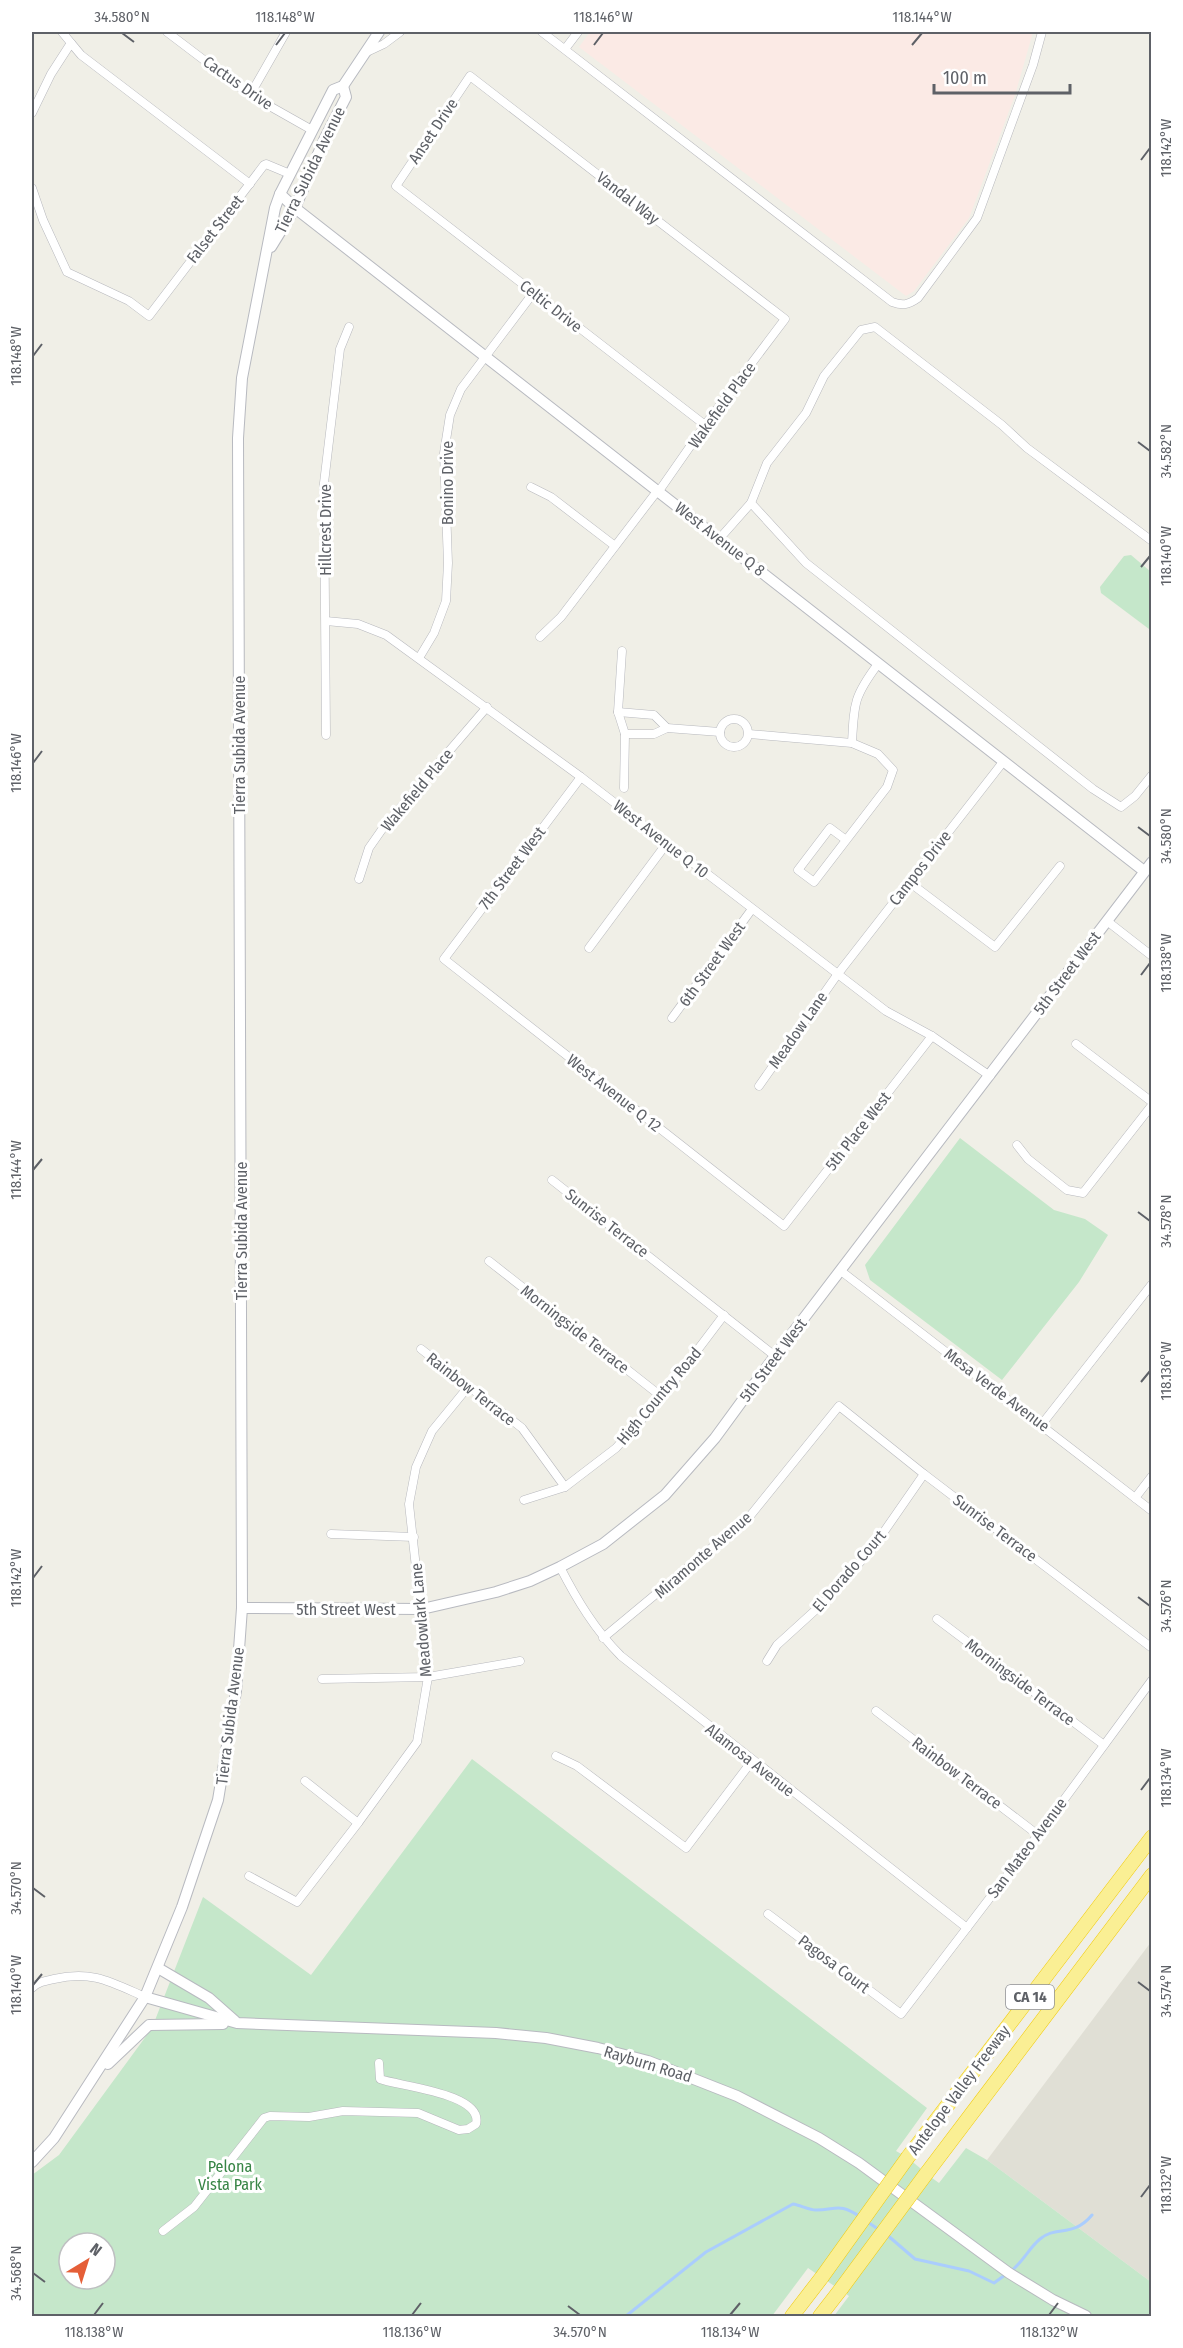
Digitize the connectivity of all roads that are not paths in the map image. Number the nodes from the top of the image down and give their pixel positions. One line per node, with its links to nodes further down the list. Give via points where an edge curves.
1 (62, 32): 9 (street, Falset Street)
2 (167, 32): 14 (street, Cactus Drive)
3 (286, 32): 14 (street)
4 (379, 32): 11 (street, Tierra Subida Avenue)
5 (400, 32): 11 (street)
6 (542, 32): 10 (street)
7 (578, 32): 10 (street)
8 (1042, 32): 10 (street, via 977,218 909,305 892,302)
9 (71, 43): 15 (street); 18 (street, Falset Street, via 81,55)
10 (565, 49)
11 (363, 54): 13 (street, Tierra Subida Avenue)
12 (470, 76): 19 (street, Anset Drive); 25 (street, Vandal Way)
13 (343, 86): 16 (street, Tierra Subida Avenue, via 333,90); 22 (street, Tierra Subida Avenue, via 346,97)
14 (250, 95): 16 (street, Cactus Drive)
15 (32, 112)
16 (312, 130): 17 (street, Tierra Subida Avenue)
17 (290, 174): 18 (street, via 266,164); 21 (street, Tierra Subida Avenue)
18 (250, 184): 20 (street, Falset Street, via 149,316 129,301 67,272)
19 (396, 186): 24 (street, Celtic Drive)
20 (32, 188)
21 (280, 194): 22 (street, West Avenue Q 8); 23 (street, Tierra Subida Avenue)
22 (295, 208): 23 (street, Tierra Subida Avenue); 27 (street, West Avenue Q 8)
23 (268, 252): 93 (street, Tierra Subida Avenue, via 242,378 238,438)
24 (534, 292): 27 (street, Bonino Drive); 28 (street, Celtic Drive)
25 (785, 319): 28 (street, Wakefield Place)
26 (349, 327): 35 (street, Hillcrest Drive, via 340,349 324,483)
27 (486, 357): 30 (street, West Avenue Q 8); 38 (street, Bonino Drive, via 461,389 450,415 444,453 446,601)
28 (705, 425): 30 (street, Wakefield Place)
29 (531, 487): 34 (street, via 551,497)
30 (658, 491): 32 (street, West Avenue Q 8); 34 (street, Wakefield Place)
31 (750, 503): 32 (street); 33 (street, via 767,463 807,413 824,376 861,330 875,327); 49 (street, via 806,562 1093,789 1121,807)
32 (720, 538): 39 (street, West Avenue Q 8)
33 (1152, 541)
34 (615, 546): 36 (street, Wakefield Place, via 561,617)
35 (326, 621): 38 (street, West Avenue Q 10, via 358,624 386,635); 46 (street, Hillcrest Drive)
36 (540, 637)
37 (622, 651): 41 (street)
38 (419, 658): 40 (street, West Avenue Q 10)
39 (878, 664): 47 (street, via 860,688 853,715); 48 (street, West Avenue Q 8)
40 (487, 707): 50 (street, West Avenue Q 10); 57 (street, Wakefield Place, via 383,828 369,848)
41 (618, 712): 42 (street, via 654,715); 44 (street)
42 (667, 728): 43 (street); 44 (street, via 654,734)
43 (720, 732): 45 (street, via 723,725 734,719 743,722); 45 (street, via 722,741 734,748 746,742)
44 (625, 734): 51 (street)
45 (748, 734): 47 (street)
46 (326, 735)
47 (852, 743): 52 (street, via 878,754 893,770 887,787)
48 (1002, 762): 56 (street, West Avenue Q 8); 58 (street, Campos Drive)
49 (1152, 775)
50 (581, 777): 53 (street, West Avenue Q 10); 63 (street, 7th Street West)
51 (624, 788)
52 (846, 840): 52 (street, via 814,882 798,870 830,828)
53 (667, 843): 59 (street, West Avenue Q 10); 61 (street)
54 (1152, 862): 56 (street, 5th Street West)
55 (1060, 866): 58 (street, via 994,947)
56 (1144, 872): 60 (street, 5th Street West)
57 (359, 879)
58 (909, 882): 64 (street, Campos Drive)
59 (752, 909): 64 (street, West Avenue Q 10); 65 (street, 6th Street West)
60 (1107, 921): 62 (street); 68 (street, 5th Street West)
61 (589, 948)
62 (1152, 956)
63 (444, 960): 73 (street, West Avenue Q 12)
64 (837, 975): 66 (street, West Avenue Q 10, via 886,1011); 69 (street, Meadow Lane)
65 (672, 1018)
66 (932, 1036): 68 (street, West Avenue Q 10); 73 (street, 5th Place West)
67 (1076, 1044): 70 (street)
68 (990, 1076): 75 (street, 5th Street West)
69 (759, 1086)
70 (1152, 1104): 71 (street, via 1083,1193 1067,1190 1028,1159)
71 (1017, 1145)
72 (552, 1180): 77 (street, Sunrise Terrace)
73 (784, 1226)
74 (489, 1261): 81 (street, Morningside Terrace)
75 (841, 1271): 79 (street, 5th Street West); 83 (street, Mesa Verde Avenue)
76 (1152, 1284): 83 (street)
77 (724, 1315): 79 (street, Sunrise Terrace); 81 (street, High Country Road)
78 (421, 1349): 80 (street, Rainbow Terrace)
79 (775, 1356): 92 (street, 5th Street West, via 715,1438 665,1495 603,1544)
80 (468, 1387): 86 (street, Rainbow Terrace, via 522,1428); 91 (street, Meadowlark Lane, via 432,1431 416,1467 409,1504)
81 (662, 1397): 86 (street, High Country Road, via 616,1448)
82 (839, 1406): 84 (street, Sunrise Terrace); 96 (street, Miramonte Avenue, via 750,1516)
83 (1042, 1424): 87 (street, Mesa Verde Avenue)
84 (924, 1474): 97 (street, Sunrise Terrace); 99 (street, El Dorado Court, via 872,1548 821,1605 777,1645)
85 (1152, 1476): 87 (street)
86 (565, 1487): 88 (street, High Country Road)
87 (1135, 1498): 89 (street, Mesa Verde Avenue)
88 (524, 1500)
89 (1152, 1510)
90 (331, 1534): 91 (street)
91 (414, 1538): 94 (street, Meadowlark Lane)
92 (560, 1567): 94 (street, 5th Street West, via 496,1592); 96 (street, Alamosa Avenue)
93 (242, 1608): 94 (street, 5th Street West); 115 (street, Tierra Subida Avenue, via 236,1691 218,1800)
94 (422, 1609): 100 (street, Meadowlark Lane)
95 (937, 1619): 104 (street, Morningside Terrace)
96 (603, 1638): 106 (street, Alamosa Avenue)
97 (1152, 1647)
98 (520, 1661): 100 (street)
99 (767, 1661)
100 (428, 1677): 101 (street); 108 (street, Meadowlark Lane, via 417,1742)
101 (322, 1679)
102 (1152, 1680): 104 (street, San Mateo Avenue)
103 (876, 1711): 109 (street, Rainbow Terrace)
104 (1104, 1745): 109 (street, San Mateo Avenue)
105 (556, 1756): 106 (street, via 577,1766 686,1848)
106 (752, 1761): 114 (street, Alamosa Avenue)
107 (305, 1781): 108 (street)
108 (358, 1823): 112 (street, Meadowlark Lane, via 297,1902)
109 (1038, 1835): 114 (street, San Mateo Avenue)
110 (1152, 1837): 124 (highway, Antelope Valley Freeway / CA 14, bridge)
111 (1152, 1875): 125 (highway, Antelope Valley Freeway / CA 14, bridge)
112 (249, 1876)
113 (768, 1914): 118 (street, Pagosa Court)
114 (967, 1928): 118 (street, San Mateo Avenue)
115 (158, 1968): 117 (street, Tierra Subida Avenue); 119 (street, via 209,1998)
116 (32, 1988): 117 (street, via 37,1983 75,1974 106,1980)
117 (146, 1997): 119 (street, Rayburn Road); 121 (street, Tierra Subida Avenue)
118 (901, 2014)
119 (237, 2023): 121 (street, via 149,2025); 126 (street, Rayburn Road, via 496,2033 546,2038 648,2061 737,2096 819,2138 1009,2273)
120 (379, 2063): 123 (street, via 380,2079 425,2087 474,2110 477,2119 472,2127 464,2130 418,2113 343,2111 264,2118 194,2207)
121 (94, 2077): 122 (street, Tierra Subida Avenue, via 54,2138)
122 (32, 2162)
123 (163, 2231)
124 (792, 2316)
125 (820, 2316)
126 (1086, 2316)

